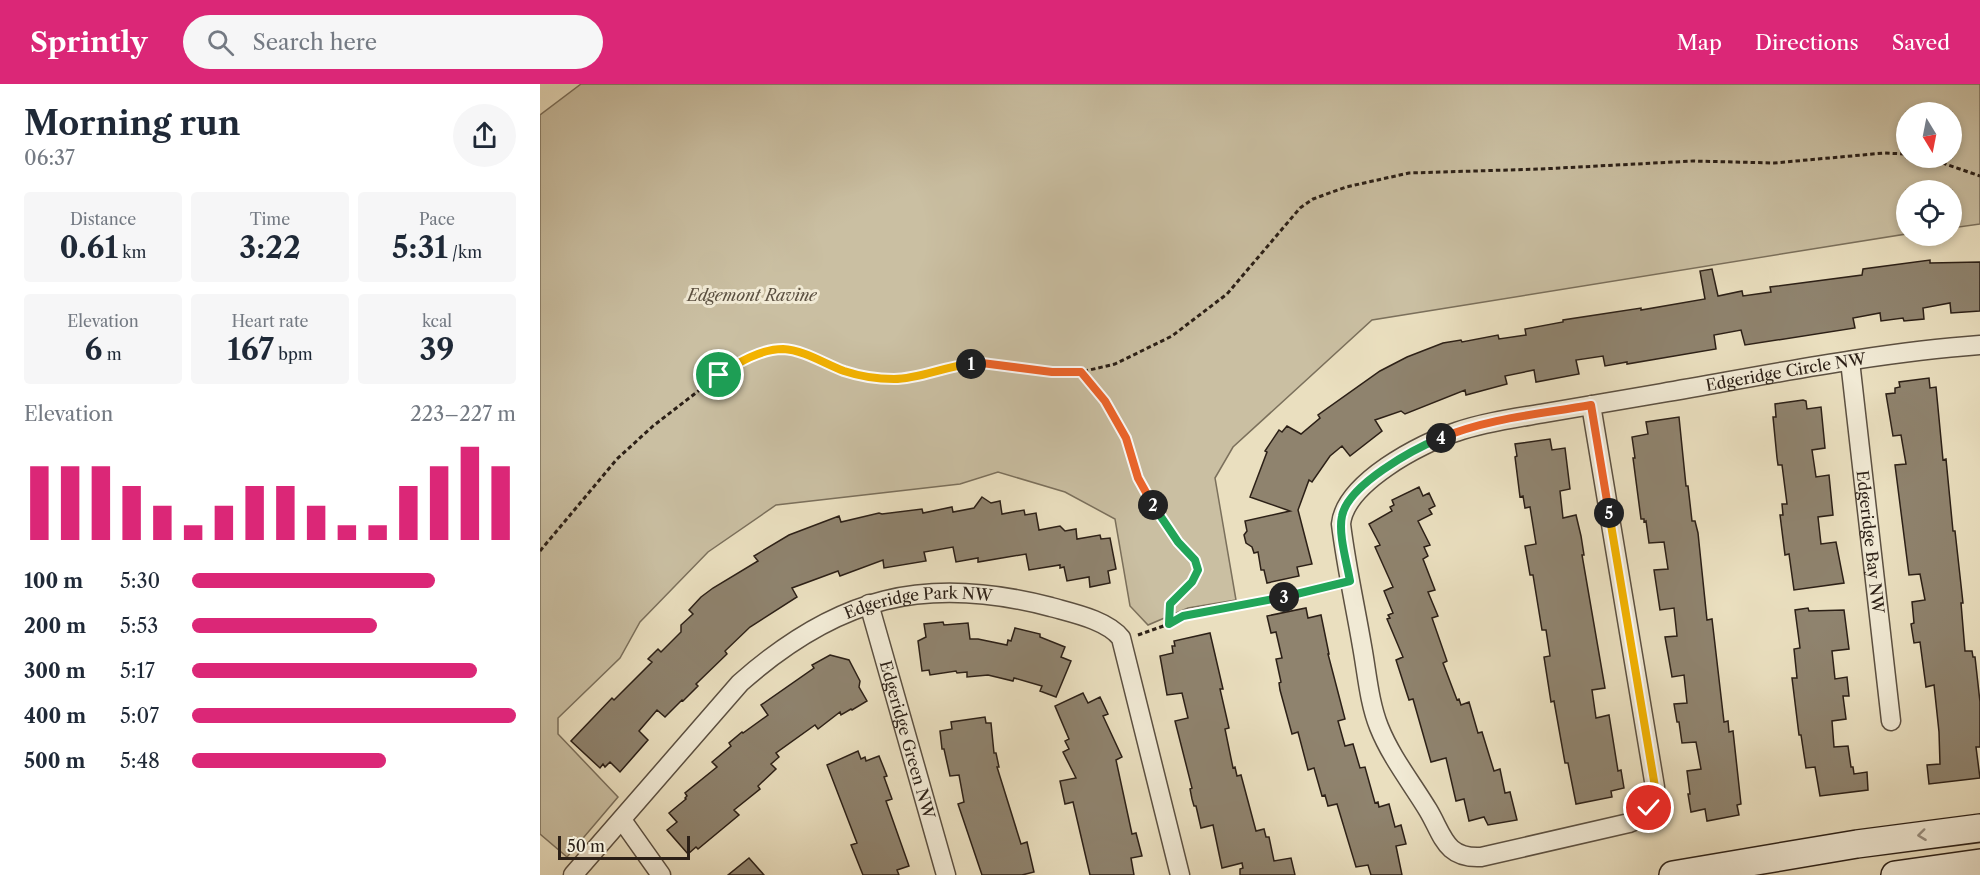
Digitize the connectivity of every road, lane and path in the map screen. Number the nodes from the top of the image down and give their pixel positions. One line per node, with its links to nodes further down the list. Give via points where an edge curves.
1 (1896, 154): 6 (path, via 1774,164 1693,161 1409,173 1346,187 1300,208 1227,294 1172,336 1115,364)
2 (1957, 168): 3 (path)
3 (1980, 176)
4 (1980, 345): 5 (street, Edgeridge Circle NW)
5 (1850, 361): 7 (street, Edgeridge Circle NW); 13 (street, Edgeridge Bay NW)
6 (1081, 372): 8 (path, via 982,363 896,379 845,372 784,349 764,352 719,375 653,426 617,459); 11 (path, via 1105,401 1126,438 1138,478 1155,509 1195,560 1198,570 1192,582 1170,604)
7 (1591, 405): 9 (street, Edgeridge Circle NW, via 1456,432 1426,444 1372,478 1350,500 1341,517); 9 (street, Edgeridge Circle NW, via 1655,787 1654,798 1643,816 1629,824 1481,857 1471,858 1449,848 1378,724)
8 (540, 551)
9 (1350, 581): 11 (path, via 1266,602 1183,616)
10 (870, 604): 12 (street, Edgeridge Park NW, via 918,594 981,593 1059,609 1103,624); 14 (street, Edgeridge Park NW, via 831,618 769,657 740,683); 19 (street, Edgeridge Green NW)
11 (1169, 624): 12 (path)
12 (1121, 638): 20 (street)
13 (1892, 721)
14 (622, 820): 17 (street, Edgeridge Park NW); 18 (street)
15 (1980, 828): 21 (main road, one-way to 21)
16 (1980, 863): 22 (main road)
17 (573, 875)
18 (661, 875)
19 (946, 875)
20 (1180, 875)
21 (1673, 875)
22 (1896, 875)

